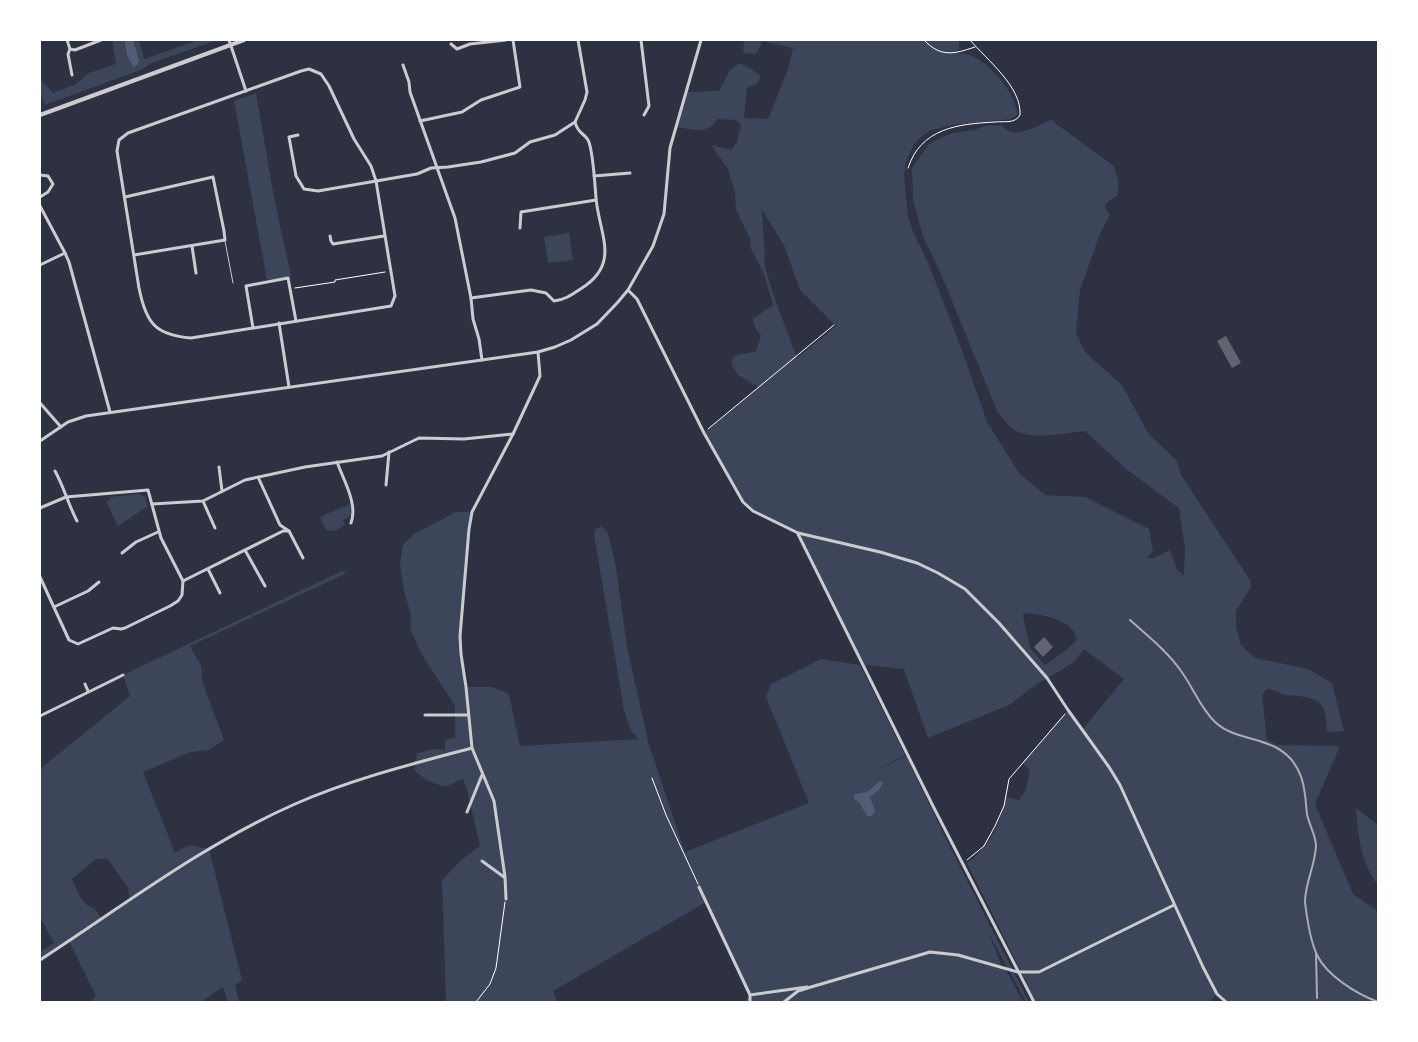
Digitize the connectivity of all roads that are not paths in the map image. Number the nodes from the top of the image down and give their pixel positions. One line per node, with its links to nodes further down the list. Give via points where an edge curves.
1 (66, 40): 11 (street)
2 (101, 40): 11 (street)
3 (244, 40): 9 (street)
4 (506, 40): 10 (street, via 470,44 457,49)
5 (513, 40): 17 (street, via 520,87 481,100 462,112)
6 (578, 40): 18 (street, via 587,92)
7 (641, 40): 16 (street, via 649,106)
8 (702, 40): 39 (street, via 670,148 660,228)
9 (230, 42): 14 (street); 15 (street)
10 (450, 44)
11 (70, 49): 13 (street)
12 (403, 65): 17 (street)
13 (72, 75)
14 (246, 91): 24 (street, via 301,70 309,69 321,74); 26 (street, via 128,133 119,140 117,151)
15 (40, 115)
16 (644, 115)
17 (420, 121): 20 (street)
18 (575, 122): 20 (street, via 555,135 530,142 515,153); 23 (street, via 588,140)
19 (298, 135): 24 (street, via 290,137 296,176 304,188 318,191)
20 (436, 168): 24 (street); 40 (street, via 455,218)
21 (630, 173): 23 (street)
22 (40, 175): 25 (street, via 48,176 53,184)
23 (594, 176): 27 (street)
24 (376, 181): 31 (street)
25 (40, 197)
26 (125, 197): 32 (street, via 213,177); 35 (street)
27 (596, 200): 29 (street, via 521,212); 40 (street, via 605,260 602,271 591,282 563,300 554,301 546,293 531,290)
28 (40, 206): 34 (street)
29 (520, 228)
30 (330, 236): 31 (street, via 334,244)
31 (384, 236): 41 (street, via 395,296 391,306)
32 (225, 240): 33 (street); 38 (lane)
33 (192, 246): 35 (street); 37 (street)
34 (65, 253): 36 (street); 48 (street)
35 (134, 255): 43 (street, via 142,303 148,320 155,327 170,335 191,338)
36 (40, 265)
37 (196, 273)
38 (233, 283)
39 (628, 290): 44 (street, via 597,324 571,340); 68 (street, via 638,299 704,433 743,502 753,511)
40 (471, 298): 45 (street)
41 (296, 321): 42 (street); 43 (street, via 288,278 246,286)
42 (278, 324): 43 (street); 46 (street)
43 (252, 328)
44 (538, 352): 45 (street); 50 (street, via 540,376)
45 (482, 360): 46 (street)
46 (289, 386): 48 (street)
47 (40, 403): 49 (street)
48 (110, 412): 49 (street, via 76,419)
49 (61, 427): 51 (street)
50 (513, 434): 52 (street, via 464,439 419,438); 83 (street, via 472,512 469,529 460,636)
51 (40, 441)
52 (389, 451): 53 (street, via 382,456); 57 (street)
53 (337, 462): 56 (street); 64 (street, via 352,502)
54 (219, 467): 58 (street)
55 (55, 471): 59 (street)
56 (258, 477): 58 (street); 66 (street, via 280,525)
57 (386, 485)
58 (222, 491): 60 (street)
59 (66, 497): 61 (street, via 148,490); 62 (street); 63 (street)
60 (203, 501): 61 (street); 65 (street)
61 (151, 503): 67 (street)
62 (40, 508)
63 (77, 521)
64 (351, 523)
65 (215, 528)
66 (289, 531): 69 (street); 71 (street)
67 (158, 532): 70 (street); 75 (street)
68 (798, 533): 92 (street, via 917,563 965,589 1047,678 1109,767); 94 (street)
69 (245, 550): 72 (street); 76 (street)
70 (122, 553)
71 (303, 558)
72 (208, 569): 75 (street); 77 (street)
73 (40, 577): 78 (street)
74 (100, 582): 78 (street)
75 (182, 582): 78 (street, via 182,595 170,606 121,629 113,628 78,644 70,640)
76 (265, 586)
77 (220, 593)
78 (54, 607)
79 (122, 675): 81 (street)
80 (85, 684): 81 (street)
81 (88, 692): 84 (street)
82 (424, 715): 83 (street)
83 (468, 715): 85 (street)
84 (40, 716)
85 (472, 748): 86 (street); 93 (street, via 348,783 247,827 206,850)
86 (483, 774): 87 (street); 89 (street, via 494,801)
87 (467, 812)
88 (482, 861): 89 (street)
89 (505, 877): 91 (street)
90 (699, 887): 96 (street)
91 (506, 899)
92 (1174, 905): 94 (street, via 1046,969); 100 (street, via 1217,994)
93 (40, 960)
94 (1018, 972): 95 (street, via 965,957 930,952); 99 (street)
95 (811, 987): 96 (street); 98 (street, via 798,991)
96 (750, 995): 97 (street)
97 (750, 1002)
98 (784, 1002)
99 (1034, 1002)
100 (1226, 1002)

